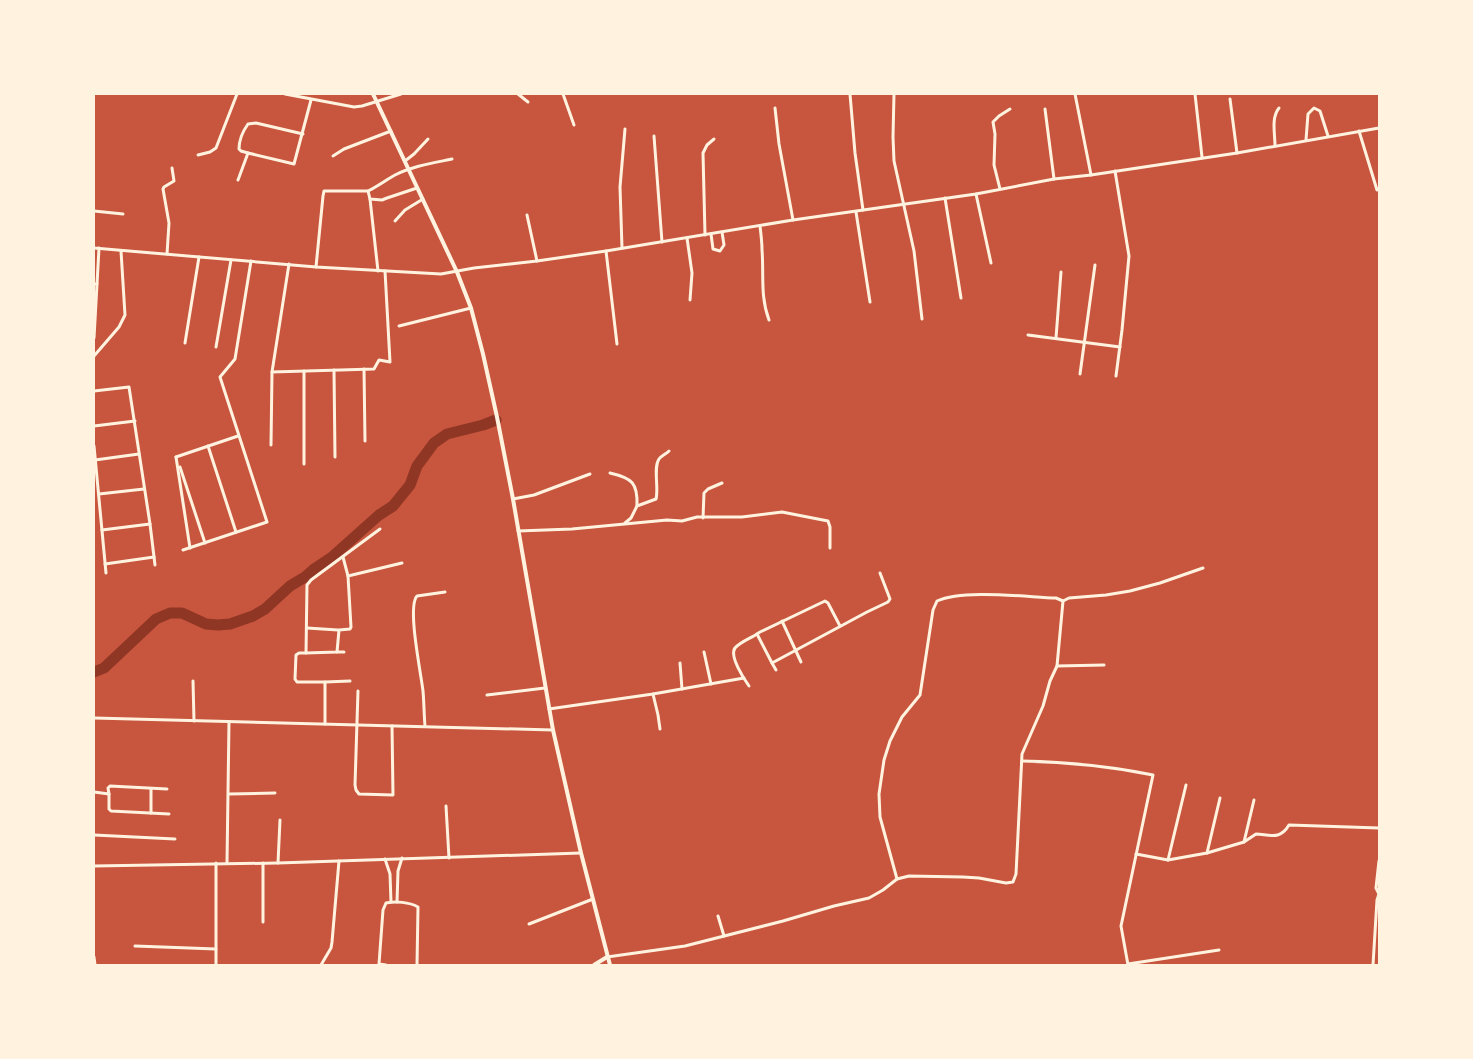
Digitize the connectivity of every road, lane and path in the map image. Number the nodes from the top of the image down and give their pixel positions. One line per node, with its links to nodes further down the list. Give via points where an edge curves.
1 (238, 94): 33 (street, via 216,148)
2 (285, 94): 12 (street)
3 (373, 94): 13 (street)
4 (401, 94): 13 (street)
5 (518, 94): 14 (street)
6 (563, 94): 19 (street)
7 (850, 94): 53 (street)
8 (894, 94): 52 (street, via 894,161)
9 (1075, 94): 41 (street)
10 (1195, 94): 35 (street)
11 (1230, 99): 32 (street)
12 (311, 100): 13 (street, via 354,107); 24 (street)
13 (377, 102): 22 (street)
14 (528, 102)
15 (775, 108): 58 (street)
16 (1279, 108): 30 (street, via 1274,118)
17 (1010, 109): 45 (street, via 993,122 994,165)
18 (1045, 109): 43 (street)
19 (574, 125)
20 (1379, 128): 23 (street)
21 (625, 129): 68 (street, via 620,187)
22 (391, 131): 34 (street); 37 (street)
23 (1359, 131): 26 (street); 46 (street)
24 (303, 134): 31 (street, via 294,164); 31 (street, via 248,124 238,146)
25 (654, 136): 65 (street)
26 (1328, 136): 29 (street); 29 (street, via 1320,111 1314,108 1308,114)
27 (428, 138): 37 (street)
28 (714, 139): 63 (street, via 703,153)
29 (1306, 140): 30 (street)
30 (1275, 146): 32 (street)
31 (248, 153): 42 (street)
32 (1237, 153): 35 (street)
33 (198, 155)
34 (333, 156)
35 (1202, 157): 40 (street)
36 (452, 159): 39 (street)
37 (405, 161): 39 (street)
38 (172, 168): 71 (street, via 174,181 163,189 169,223)
39 (409, 169): 44 (street); 47 (street)
40 (1115, 171): 41 (street); 99 (street, via 1129,256)
41 (1091, 175): 43 (street)
42 (238, 180)
43 (1054, 180): 45 (street)
44 (417, 188): 50 (street, via 382,200); 51 (street)
45 (1000, 189): 48 (street)
46 (1377, 190)
47 (368, 191): 50 (street); 79 (street, via 323,192)
48 (976, 194): 49 (street); 76 (street)
49 (945, 198): 52 (street); 85 (street)
50 (370, 199): 80 (street)
51 (423, 199): 59 (street, via 405,210); 82 (street)
52 (904, 203): 53 (street); 89 (street, via 914,251)
53 (863, 210): 55 (street)
54 (94, 212): 56 (street)
55 (856, 212): 58 (street); 87 (street)
56 (123, 214)
57 (527, 216): 75 (street)
58 (793, 220): 60 (street)
59 (396, 221)
60 (760, 226): 61 (street); 90 (street, via 762,288)
61 (722, 232): 62 (street); 62 (street, via 724,245 720,252 714,249)
62 (710, 234): 63 (street)
63 (705, 235): 64 (street)
64 (686, 238): 65 (street); 86 (street, via 692,273)
65 (662, 242): 68 (street)
66 (94, 248): 67 (street)
67 (99, 248): 69 (street); 84 (street)
68 (622, 248): 70 (street)
69 (121, 251): 71 (street); 100 (street, via 125,315)
70 (606, 251): 75 (street); 97 (street)
71 (167, 254): 72 (street)
72 (199, 257): 73 (street); 96 (street)
73 (231, 260): 74 (street); 98 (street)
74 (251, 261): 77 (street); 110 (street, via 235,359 220,376)
75 (538, 261): 82 (street)
76 (991, 263)
77 (289, 264): 79 (street); 104 (street)
78 (1095, 266): 95 (street)
79 (316, 267): 80 (street)
80 (378, 271): 81 (street)
81 (385, 271): 82 (street); 101 (street, via 390,362 379,360 374,369)
82 (457, 272): 88 (street)
83 (1061, 272): 94 (street)
84 (96, 284): 93 (street)
85 (961, 298)
86 (690, 300)
87 (870, 302)
88 (471, 308): 91 (street); 126 (street)
89 (922, 319)
90 (769, 320)
91 (399, 326)
92 (1028, 335): 94 (street)
93 (94, 338)
94 (1056, 338): 95 (street)
95 (1085, 342): 99 (street); 105 (street)
96 (185, 343)
97 (617, 344)
98 (216, 347)
99 (1120, 347): 106 (street)
100 (94, 356)
101 (364, 369): 102 (street); 111 (street)
102 (334, 370): 103 (street); 118 (street)
103 (304, 371): 104 (street); 120 (street)
104 (272, 372): 112 (street)
105 (1080, 374)
106 (1116, 376)
107 (94, 392): 108 (street, via 129,387)
108 (134, 421): 109 (street); 116 (street)
109 (94, 426)
110 (238, 436): 114 (street); 134 (street, via 267,522)
111 (365, 441)
112 (271, 445)
113 (94, 446): 119 (street)
114 (208, 446): 117 (street); 134 (street)
115 (669, 452): 127 (street, via 657,462 656,499)
116 (139, 454): 119 (street); 124 (street)
117 (176, 457): 135 (street); 136 (street)
118 (335, 457)
119 (95, 460): 125 (street)
120 (304, 464)
121 (610, 473): 127 (street, via 631,480)
122 (590, 474): 126 (street, via 534,495)
123 (722, 483): 128 (street, via 704,493)
124 (144, 489): 125 (street); 129 (street)
125 (99, 494): 132 (street)
126 (513, 499): 133 (street)
127 (637, 506): 130 (street)
128 (703, 518): 130 (street); 137 (street, via 782,512 827,520)
129 (150, 524): 132 (street); 140 (street)
130 (625, 524): 133 (street)
131 (380, 529): 139 (street)
132 (102, 530): 142 (street)
133 (518, 531): 172 (street)
134 (236, 532): 135 (street)
135 (205, 543): 136 (street)
136 (190, 548): 138 (street)
137 (830, 548)
138 (183, 550)
139 (343, 557): 147 (street); 152 (street, via 308,583)
140 (154, 558): 142 (street); 143 (street)
141 (402, 563): 147 (street)
142 (105, 564): 145 (street)
143 (156, 565)
144 (1203, 568): 149 (street, via 1130,591)
145 (106, 573)
146 (880, 573): 151 (street, via 890,601)
147 (348, 576): 153 (street, via 351,628)
148 (445, 592): 184 (street, via 417,596 413,602)
149 (1063, 601): 164 (street); 219 (street, via 1056,598 974,596 940,599 936,603 920,695 902,717 890,741 879,794 880,817)
150 (782, 621): 151 (street, via 825,600); 154 (street); 155 (street)
151 (840, 626): 155 (street)
152 (306, 628): 153 (street); 159 (street)
153 (339, 630): 156 (street)
154 (757, 634): 162 (street); 166 (street, via 734,649 734,658)
155 (795, 650): 161 (street); 162 (street)
156 (337, 652): 157 (street); 159 (street)
157 (344, 652)
158 (704, 652): 170 (street)
159 (306, 653): 168 (street, via 296,655 295,681)
160 (680, 662): 173 (street)
161 (801, 662)
162 (772, 663): 165 (street)
163 (1104, 665): 164 (street)
164 (1057, 666): 187 (street, via 1023,750)
165 (776, 670)
166 (744, 678): 170 (street); 171 (street)
167 (193, 680): 179 (street)
168 (325, 682): 169 (street); 181 (street)
169 (350, 682)
170 (711, 684): 173 (street)
171 (749, 686)
172 (545, 688): 176 (street); 177 (street)
173 (682, 689): 175 (street)
174 (358, 691): 182 (street)
175 (653, 694): 177 (street); 185 (street)
176 (487, 695)
177 (549, 709): 186 (street)
178 (94, 718): 179 (street)
179 (194, 721): 180 (street)
180 (229, 722): 181 (street); 194 (street)
181 (325, 724): 182 (street)
182 (357, 725): 183 (street); 183 (street, via 355,785 359,794 368,795 394,793)
183 (392, 726): 184 (street)
184 (425, 726): 186 (street)
185 (660, 729)
186 (553, 730): 205 (street)
187 (1022, 761): 207 (street, via 1102,766 1153,775); 219 (street, via 1013,882 931,875)
188 (1186, 785): 211 (street)
189 (151, 788): 190 (street); 193 (street, via 110,786); 198 (street)
190 (167, 789)
191 (94, 792): 193 (street)
192 (275, 793): 194 (street)
193 (109, 794): 198 (street, via 110,811)
194 (229, 794): 215 (street)
195 (1220, 798): 206 (street)
196 (1254, 800): 204 (street)
197 (446, 806): 209 (street)
198 (151, 813): 199 (street)
199 (169, 814)
200 (280, 820): 217 (street)
201 (1379, 828): 204 (street, via 1289,825 1285,832 1274,836 1256,834)
202 (94, 836): 203 (street)
203 (175, 839)
204 (1244, 842): 206 (street)
205 (580, 853): 209 (street); 221 (street)
206 (1207, 853): 211 (street)
207 (1136, 854): 211 (street); 241 (street, via 1121,926)
208 (402, 858): 209 (street); 210 (street); 223 (street, via 398,871)
209 (449, 858)
210 (385, 859): 212 (street); 222 (street, via 390,874)
211 (1168, 860)
212 (339, 861): 217 (street); 235 (street, via 331,948)
213 (1379, 861): 220 (street, via 1376,888)
214 (216, 863): 215 (street); 218 (street); 229 (street)
215 (227, 863): 216 (street)
216 (263, 863): 217 (street); 225 (street)
217 (278, 863)
218 (94, 866)
219 (897, 879): 227 (street, via 869,898)
220 (1379, 894): 242 (street)
221 (592, 899): 226 (street); 232 (street)
222 (391, 902): 223 (street); 236 (street, via 386,903 383,910)
223 (397, 902): 238 (street, via 418,907)
224 (718, 916): 227 (street)
225 (263, 922)
226 (528, 924)
227 (724, 936): 232 (street, via 685,946)
228 (135, 946): 229 (street)
229 (216, 949): 234 (street)
230 (1219, 950): 241 (street)
231 (94, 957): 233 (street)
232 (607, 957): 239 (street); 240 (street)
233 (96, 965)
234 (216, 965)
235 (321, 965)
236 (379, 965): 237 (street)
237 (386, 965)
238 (417, 965)
239 (594, 965)
240 (610, 965)
241 (1128, 965)
242 (1373, 965)

